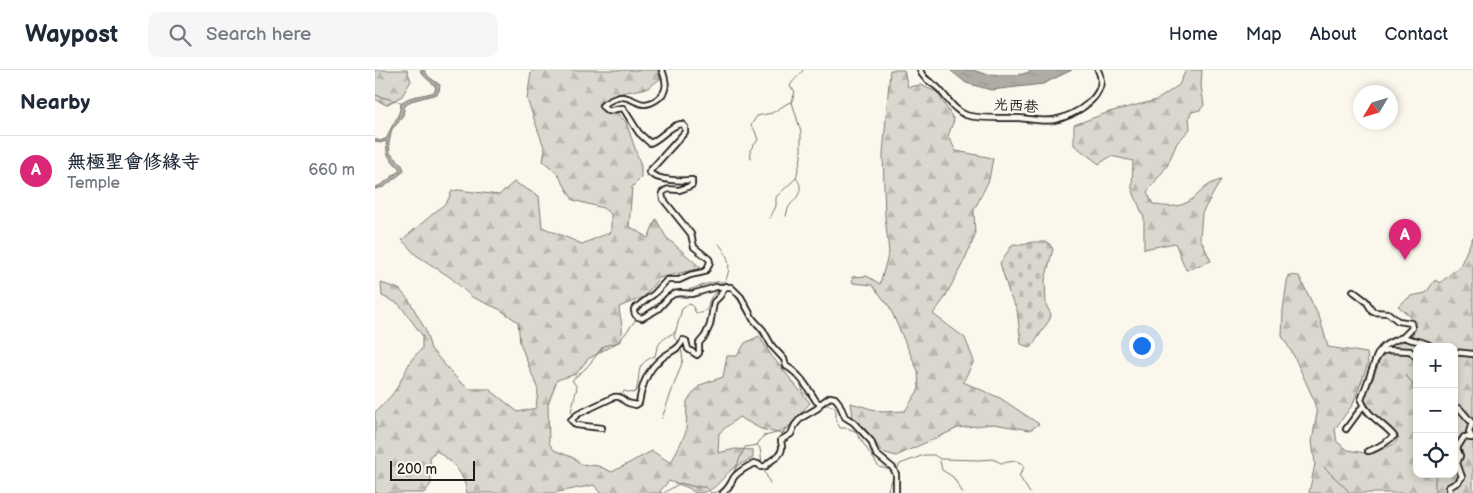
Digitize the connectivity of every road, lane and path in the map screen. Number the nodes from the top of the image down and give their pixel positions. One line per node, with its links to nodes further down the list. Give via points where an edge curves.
1 (662, 70): 4 (street, via 665,90 650,104 619,97 602,106 608,112 623,108 639,133 650,143 678,124 685,127 685,132 649,172 654,177 692,180 692,185 686,188 665,190 663,199 691,234 694,247 710,262 704,272 679,280 667,280 633,309 635,316 642,318 654,312 674,294 692,294)
2 (920, 70): 3 (street, 光西巷, via 954,107 967,115 1048,121 1066,117 1091,100 1101,82)
3 (1098, 70)
4 (726, 286): 12 (street, via 741,297 786,366 794,370); 15 (street, via 714,302 710,325 699,343 697,355 683,340 649,372 639,403 636,405 623,398 614,398 571,420 577,425)
5 (1353, 291): 6 (street, via 1373,312 1389,313 1398,321 1411,324 1412,328)
6 (1403, 337): 7 (street); 11 (street, via 1389,342)
7 (1428, 343)
8 (1458, 352): 10 (street)
9 (1413, 354): 11 (street, via 1388,350 1381,352)
10 (1473, 354)
11 (1375, 361): 13 (street, via 1361,400)
12 (820, 404): 18 (street, via 801,418 791,434 781,440 782,449 778,457 764,466 755,464 742,470); 19 (street, via 830,397 835,398 845,417 871,440 875,454 896,474)
13 (1363, 406): 16 (street); 17 (street, via 1394,436)
14 (1458, 408): 20 (street, via 1472,423 1469,432 1472,438 1464,437 1457,448 1460,456 1457,463 1462,477 1449,487)
15 (603, 428)
16 (1346, 429)
17 (1368, 451)
18 (723, 493)
19 (896, 493)
20 (1451, 493)

